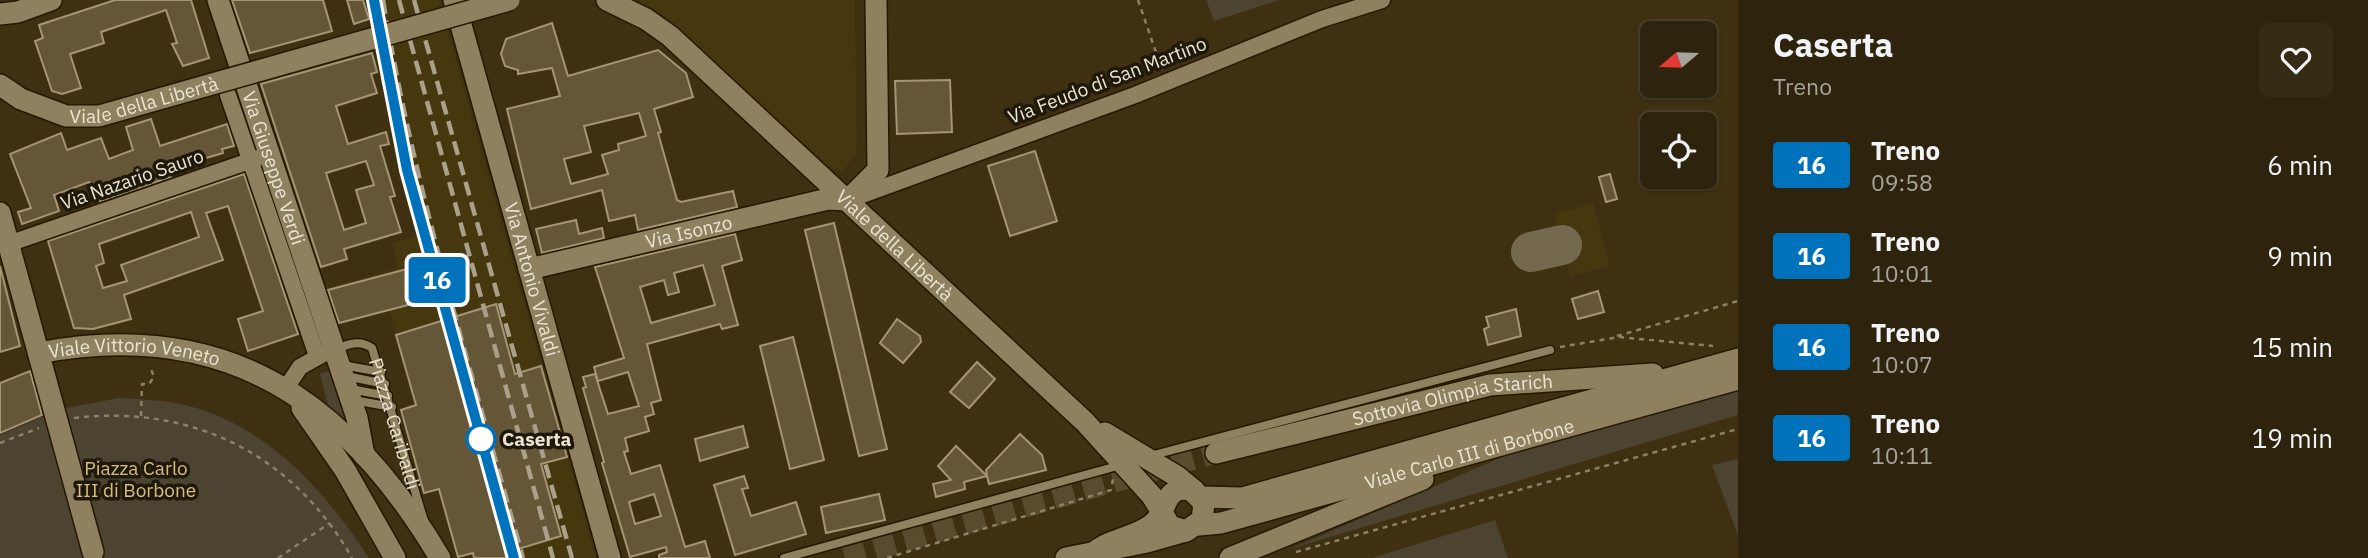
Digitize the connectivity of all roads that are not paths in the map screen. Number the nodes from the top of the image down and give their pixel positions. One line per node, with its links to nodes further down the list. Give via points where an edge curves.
1 (51, 0): 8 (street)
2 (218, 0): 12 (street, Via Giuseppe Verdi)
3 (454, 0): 16 (street, Via Antonio Vivaldi)
4 (509, 0): 10 (street, Viale della Libertà, bridge, via 99,116 66,116)
5 (876, 0): 13 (street, via 878,170)
6 (1381, 0): 13 (street, Via Feudo di San Martino)
7 (614, 2): 13 (street, Viale della Libertà, via 670,36)
8 (9, 13): 9 (street)
9 (0, 26)
10 (5, 90)
11 (228, 95): 12 (street, Via Giuseppe Verdi)
12 (259, 158): 15 (street, Via Nazario Sauro); 20 (street, Via Giuseppe Verdi)
13 (848, 200): 16 (street, Via Isonzo, via 828,200); 31 (street, Viale della Libertà)
14 (0, 213): 15 (street, Viale Vittorio Veneto)
15 (8, 244): 18 (street, Viale Vittorio Veneto)
16 (529, 269): 40 (street, Via Antonio Vivaldi)
17 (1550, 350): 31 (lane)
18 (38, 353): 25 (street, Viale Vittorio Veneto, via 98,343 167,347 228,361); 36 (street)
19 (1730, 353): 21 (street, Viale Carlo III di Borbone)
20 (337, 367): 22 (lane); 22 (lane, Piazza Garibaldi, via 356,342 365,343 372,348); 24 (lane); 25 (street, via 300,367); 26 (lane); 27 (lane); 30 (street, Piazza Garibaldi)
21 (1694, 371): 29 (street, Sottovia Olimpia Starich, via 1490,385); 32 (street, Viale Carlo III di Borbone, via 1242,498)
22 (381, 372): 24 (lane, Piazza Garibaldi)
23 (1738, 379): 28 (street, Viale Carlo III di Borbone)
24 (385, 384): 26 (lane, Piazza Garibaldi)
25 (286, 388): 30 (street, Piazza Garibaldi, via 331,422); 38 (street, via 336,456)
26 (388, 396): 27 (lane, Piazza Garibaldi)
27 (392, 407): 35 (lane, Piazza Garibaldi)
28 (1513, 442): 34 (street, Viale Carlo III di Borbone); 43 (street)
29 (1216, 453)
30 (364, 455): 35 (street, Piazza Garibaldi)
31 (1128, 462): 32 (street, via 1187,484); 33 (street, Viale della Libertà); 41 (lane)
32 (1199, 495): 33 (street, Viale Carlo III di Borbone, via 1184,489 1171,493); 34 (street, via 1205,514)
33 (1163, 512): 34 (street, via 1170,526); 37 (street, Viale Carlo III di Borbone, via 1149,527)
34 (1193, 528): 37 (street, Viale Carlo III di Borbone)
35 (428, 537): 39 (street, Piazza Garibaldi)
36 (93, 552)
37 (1092, 554): 42 (street, Viale Carlo III di Borbone)
38 (395, 558)
39 (440, 558)
40 (610, 558)
41 (784, 558)
42 (1066, 558)
43 (1230, 558)

